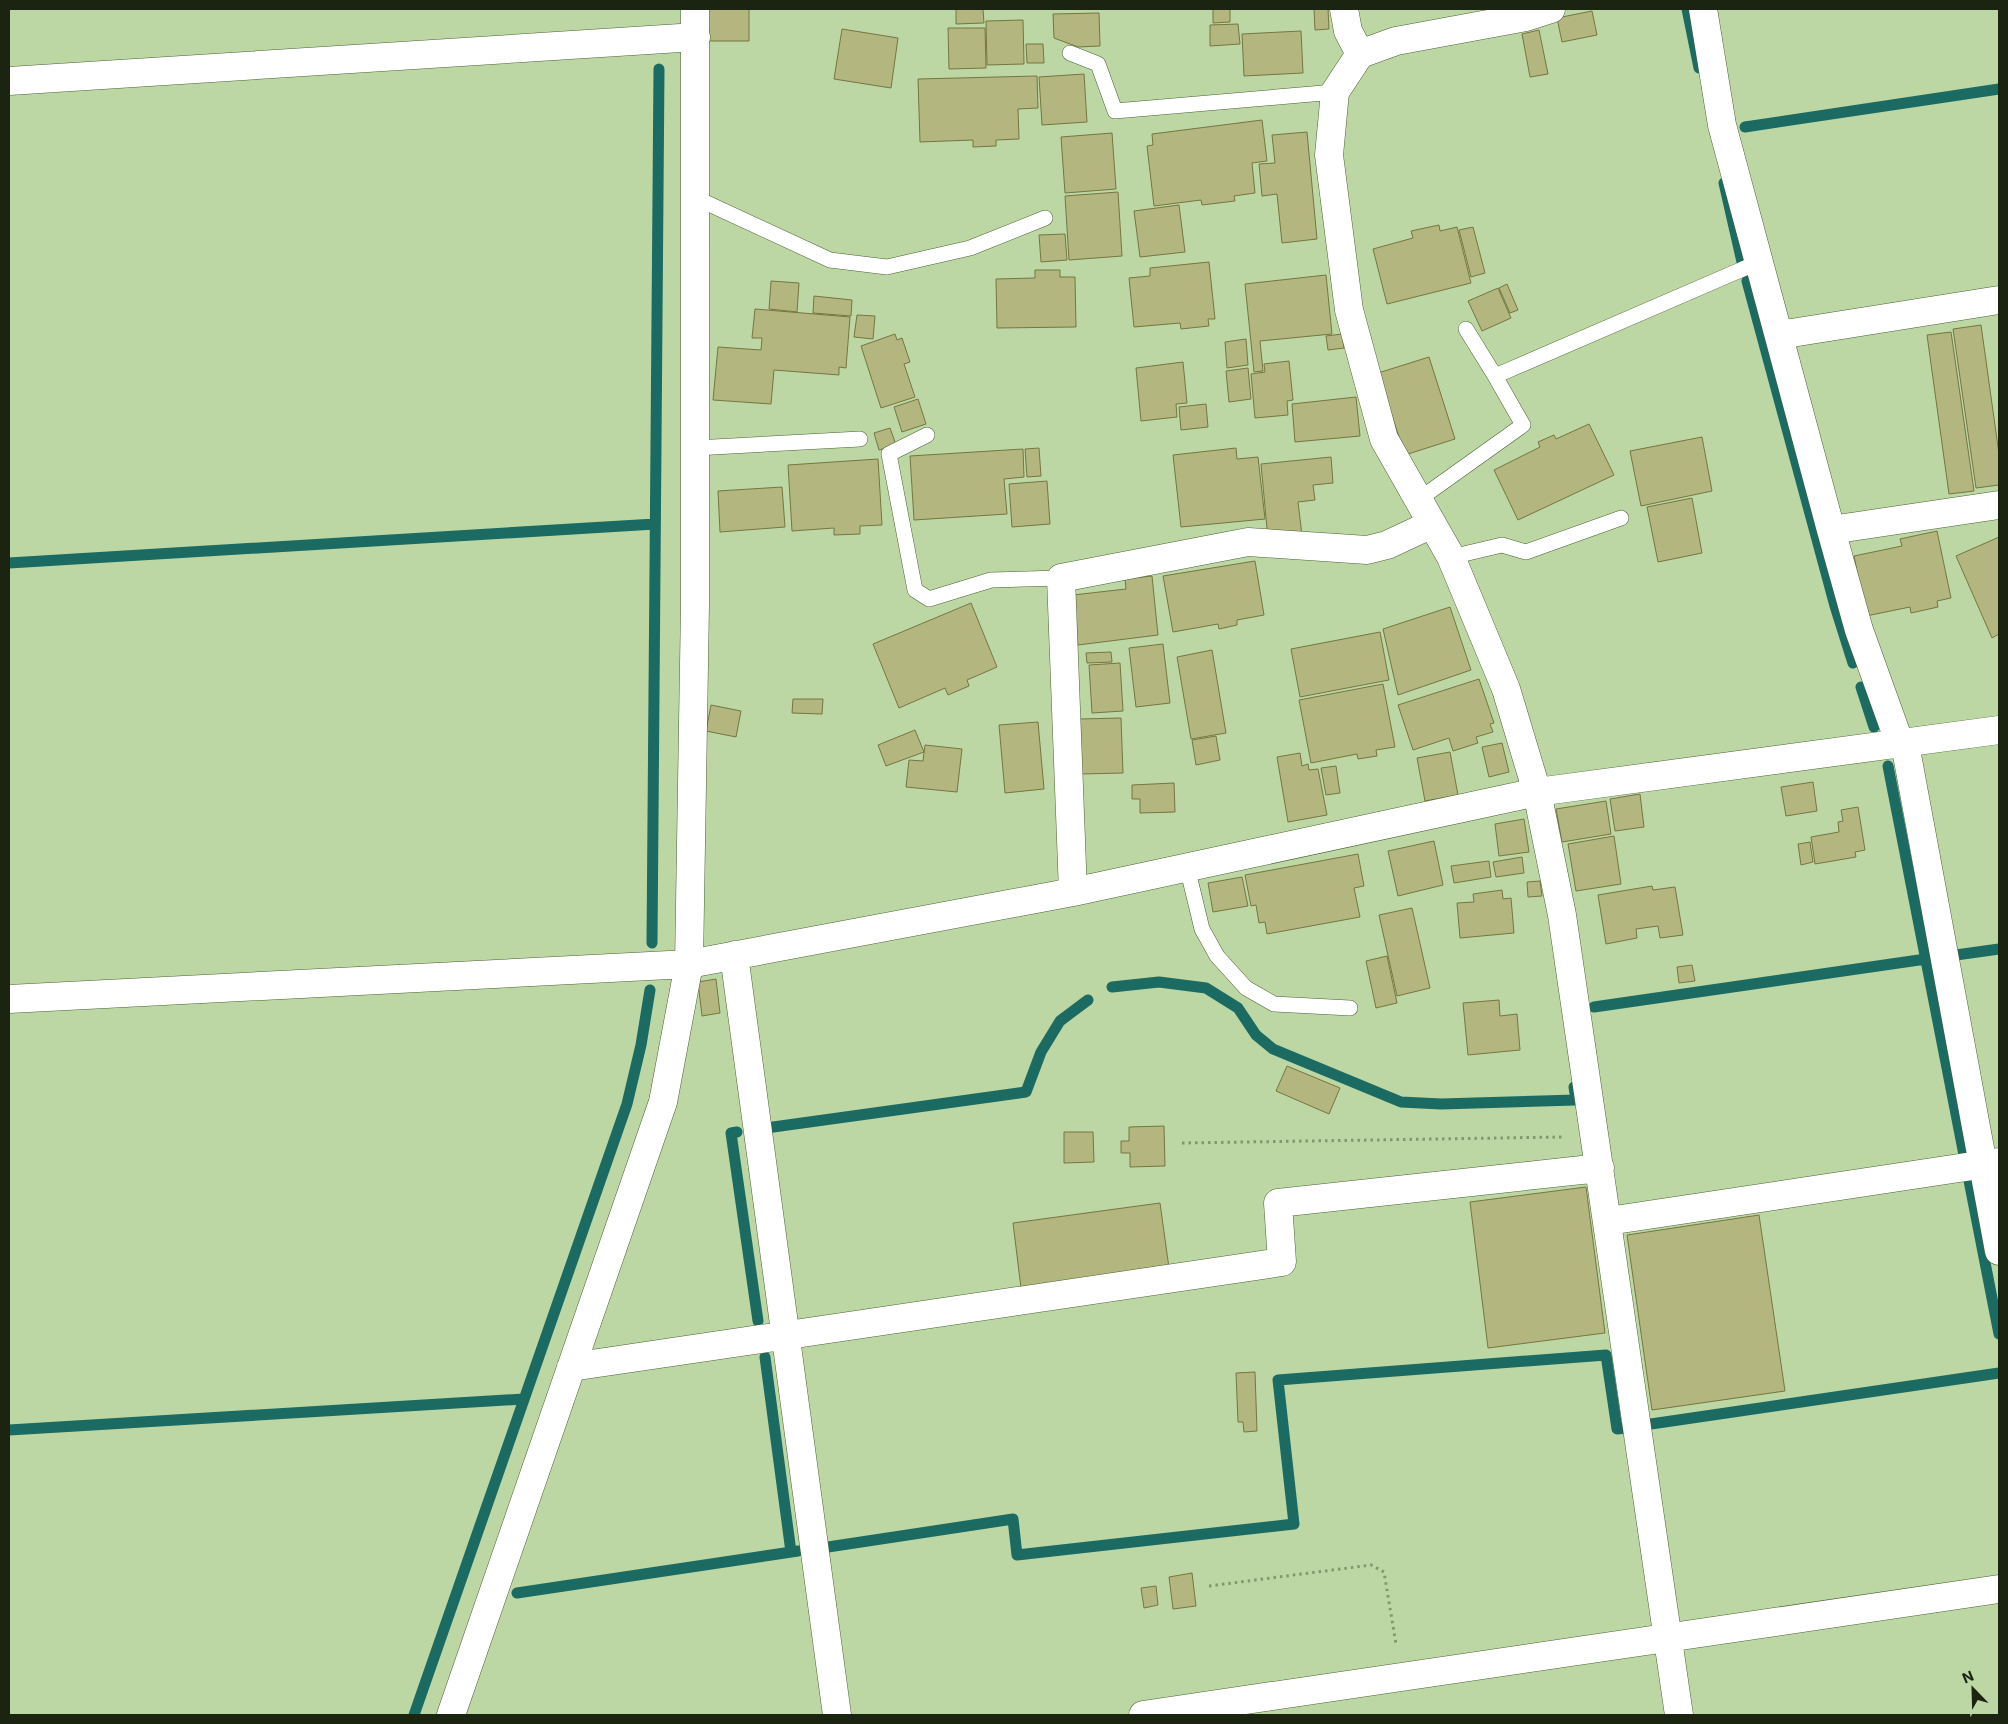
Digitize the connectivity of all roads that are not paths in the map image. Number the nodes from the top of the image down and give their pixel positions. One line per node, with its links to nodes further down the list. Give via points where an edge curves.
1 (695, 9): 5 (street)
2 (1344, 9): 7 (street, via 1348,31)
3 (1552, 9): 7 (street, via 1526,17 1396,41)
4 (1703, 9): 12 (street, via 1722,125)
5 (696, 37): 8 (street); 10 (street)
6 (1070, 53): 9 (lane, via 1098,64 1115,111)
7 (1360, 54): 9 (street)
8 (9, 82)
9 (1335, 92): 20 (street, via 1330,155 1349,310 1384,439)
10 (696, 198): 11 (lane, via 830,260 887,267 970,248); 19 (street)
11 (1045, 218)
12 (1759, 262): 15 (street); 16 (lane)
13 (1999, 300): 15 (street)
14 (1466, 329): 16 (lane)
15 (1779, 335): 24 (street)
16 (1495, 376): 20 (lane, via 1523,425)
17 (927, 435): 26 (lane, via 889,454 915,590 929,599 991,580)
18 (860, 439): 19 (lane)
19 (696, 448): 33 (street)
20 (1418, 500): 23 (street)
21 (1999, 505): 24 (street)
22 (1621, 518): 25 (lane, via 1526,552 1502,546)
23 (1432, 524): 25 (street); 26 (street, via 1387,545 1367,550 1248,542)
24 (1831, 530): 28 (street, via 1859,630)
25 (1451, 557): 29 (street, via 1506,689)
26 (1061, 578): 31 (street)
27 (1999, 730): 28 (street)
28 (1903, 744): 29 (street); 36 (street)
29 (1537, 792): 30 (street); 37 (street, via 1562,915)
30 (1187, 867): 31 (street); 35 (lane, via 1202,929 1217,956 1246,988 1274,1004)
31 (1073, 892): 32 (street)
32 (734, 956): 33 (street); 40 (street)
33 (689, 964): 34 (street); 41 (street, via 663,1102)
34 (9, 999)
35 (1350, 1008)
36 (1987, 1164): 38 (street); 39 (street)
37 (1600, 1168): 38 (street); 40 (street, via 1278,1203 1282,1262)
38 (1608, 1221): 43 (street)
39 (1999, 1251)
40 (785, 1335): 41 (street); 45 (street)
41 (571, 1366): 44 (street)
42 (1999, 1590): 43 (street)
43 (1668, 1637): 46 (street); 47 (street)
44 (451, 1715)
45 (837, 1715)
46 (1143, 1715)
47 (1680, 1715)

